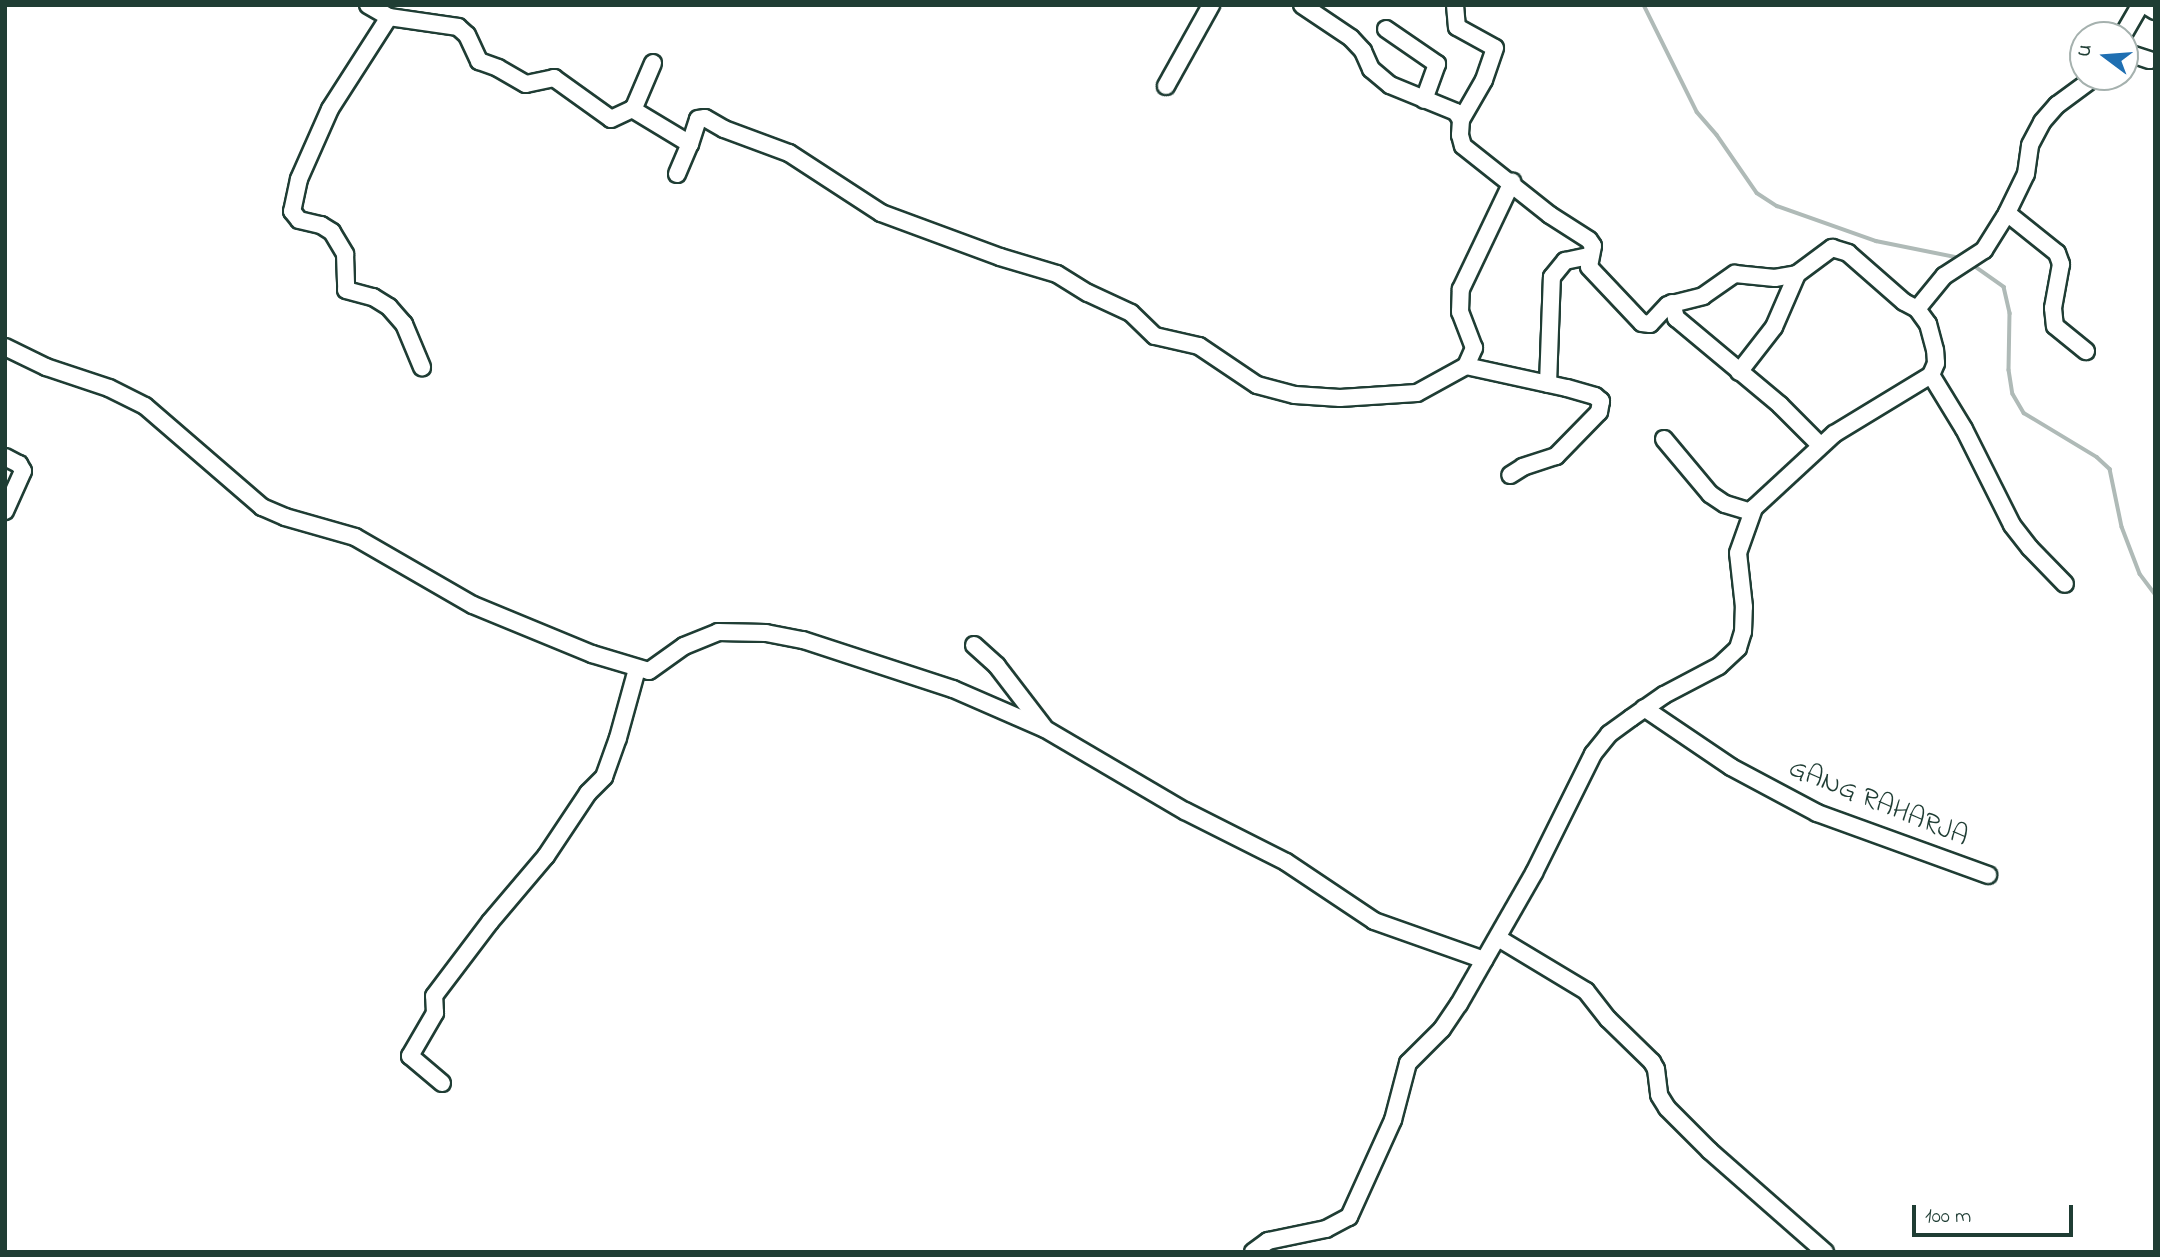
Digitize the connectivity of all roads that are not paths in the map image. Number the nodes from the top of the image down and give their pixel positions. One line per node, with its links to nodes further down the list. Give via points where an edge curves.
1 (368, 5): 7 (street)
2 (1211, 5): 13 (street)
3 (1455, 5): 17 (street, via 1457,27 1495,48 1484,80)
4 (2143, 5): 6 (street); 8 (street)
5 (1312, 7): 15 (street, via 1358,44 1376,75)
6 (2155, 11)
7 (389, 17): 16 (street, via 458,27 479,61 526,84 554,78 608,117); 29 (street, via 330,109 299,179 292,211 299,220 332,232 345,254 346,290 389,307 404,324)
8 (2132, 21)
9 (1386, 30): 15 (street, via 1437,64)
10 (2139, 56): 11 (street)
11 (2150, 60)
12 (653, 62): 16 (street)
13 (1166, 86)
14 (2076, 91): 21 (street, via 2042,122 2030,145 2026,174)
15 (1424, 100): 17 (street, via 1456,112)
16 (633, 110): 18 (street)
17 (1461, 120): 20 (street, via 1463,146)
18 (690, 144): 19 (street); 28 (street, via 698,119 705,118 789,153 881,213 1066,278 1131,313 1155,336 1199,346 1270,390 1339,398 1418,393)
19 (677, 174)
20 (1512, 182): 22 (street, via 1589,240 1593,246); 28 (street, via 1461,289 1458,304 1474,348)
21 (2007, 213): 25 (street, via 1983,250 1944,276); 27 (street, via 2057,253 2061,264 2053,308 2055,326)
22 (1589, 256): 24 (street, via 1593,272 1642,323 1650,324); 32 (street, via 1565,261 1552,277)
23 (1797, 274): 24 (street, via 1776,278 1741,273 1703,296); 25 (street, via 1825,250 1838,248); 30 (street, via 1774,327)
24 (1672, 303): 30 (street, via 1676,318)
25 (1917, 309): 31 (street, via 1931,335 1936,363)
26 (5, 347): 41 (street, via 108,388 154,412 262,507 355,537 473,605)
27 (2086, 351)
28 (1466, 366): 32 (street)
29 (422, 367)
30 (1739, 372): 34 (street)
31 (1931, 376): 34 (street); 39 (street, via 1964,429 2012,525)
32 (1548, 384): 36 (street, via 1595,396 1602,408 1556,456)
33 (1664, 439): 38 (street, via 1710,494)
34 (1820, 445): 38 (street)
35 (5, 457): 37 (street, via 23,471)
36 (1510, 475)
37 (5, 511)
38 (1751, 512): 42 (street, via 1738,553 1744,621 1738,648 1719,666)
39 (2065, 584)
40 (974, 645): 43 (street, via 1028,703)
41 (637, 669): 43 (street, via 653,670 684,646 718,632 766,633 803,640 953,689); 47 (street, via 604,777 434,996 435,1013 410,1056)
42 (1644, 708): 44 (street, GANG RAHARJA, via 1731,767 1817,813); 45 (street, via 1609,734 1593,754)
43 (1045, 729): 46 (street, via 1185,811 1286,862 1374,921)
44 (1988, 875)
45 (1499, 938): 46 (street); 49 (street, via 1586,991 1652,1062 1667,1108)
46 (1484, 960): 48 (street, via 1442,1030 1408,1063 1393,1120 1349,1217 1326,1229 1268,1241)
47 (442, 1083)
48 (1252, 1252)
49 (1825, 1252)

